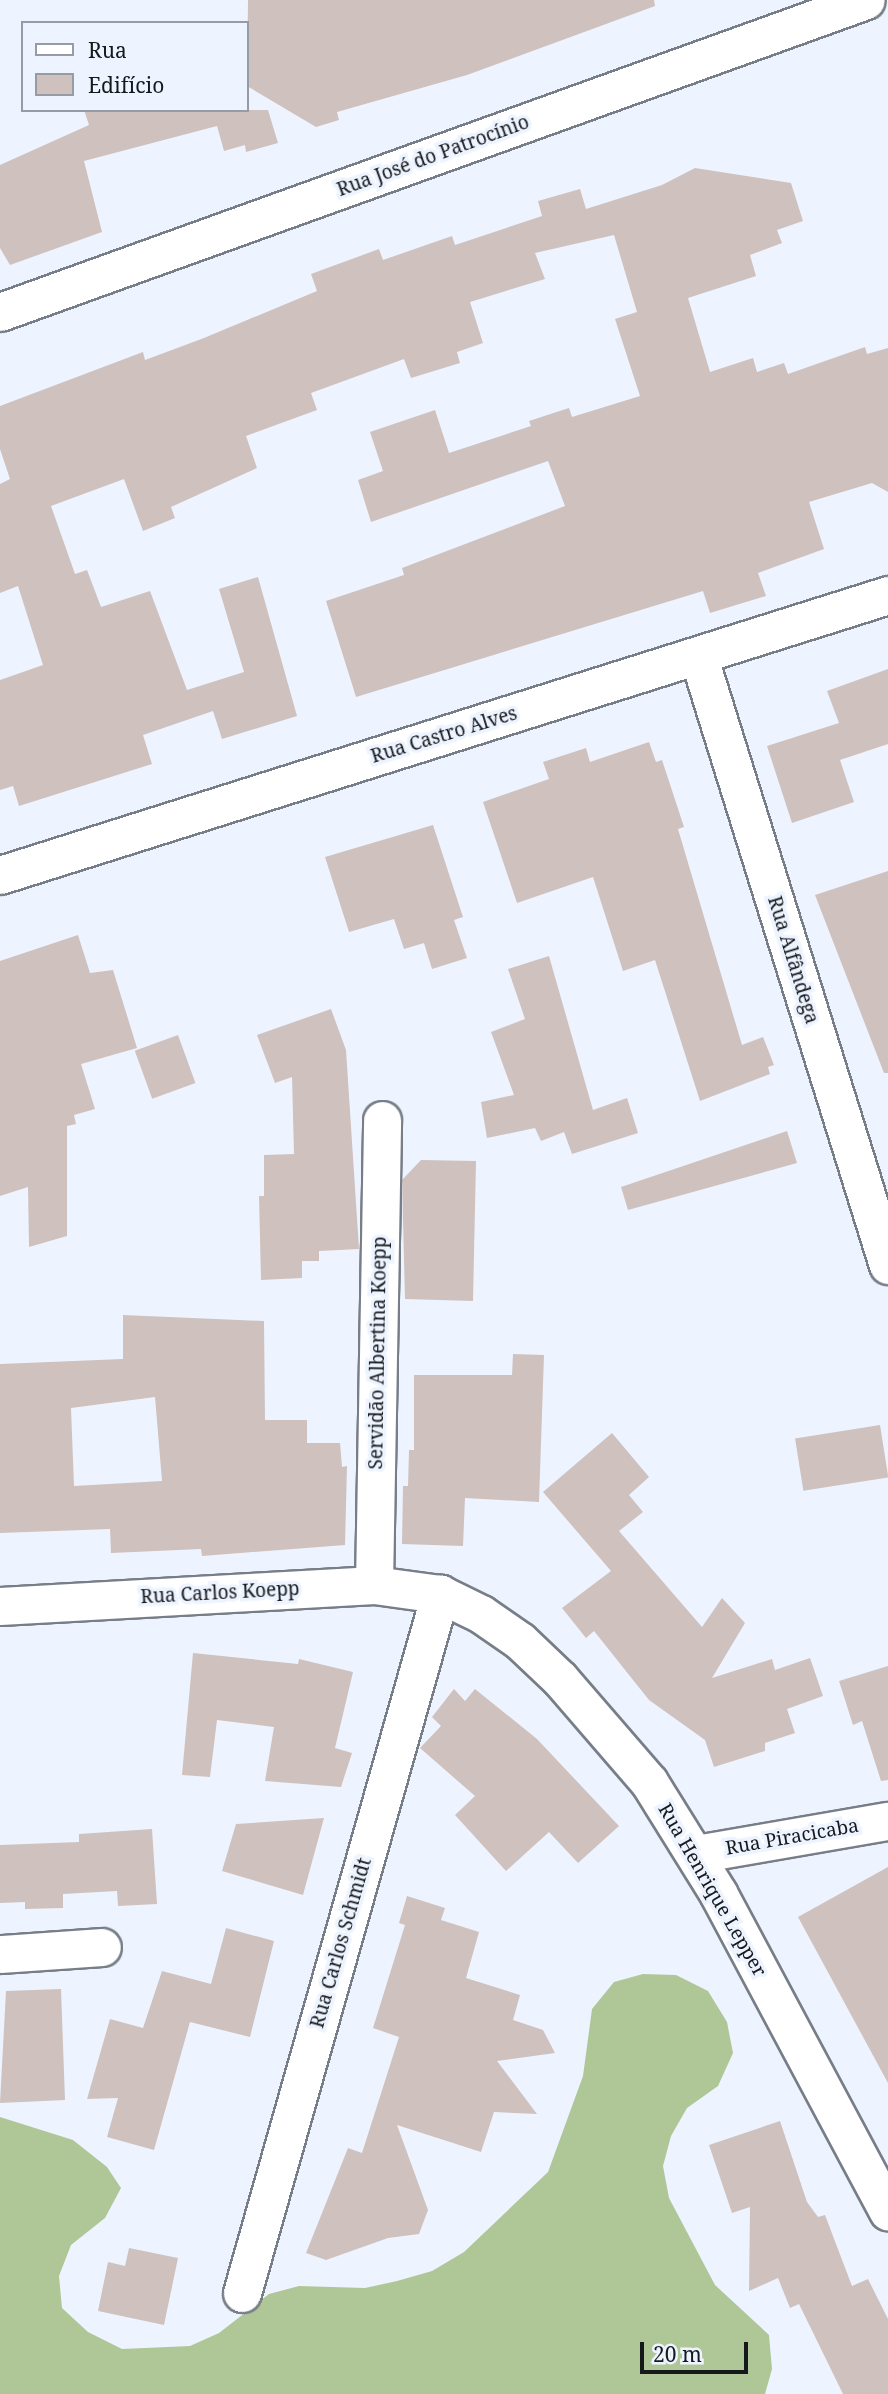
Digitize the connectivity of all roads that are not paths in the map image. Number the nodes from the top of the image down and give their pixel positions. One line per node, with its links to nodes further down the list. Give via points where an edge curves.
1 (866, 0): 2 (street, Rua José do Patrocínio)
2 (0, 312)
3 (888, 595): 4 (street, Rua Castro Alves)
4 (698, 655): 5 (street, Rua Castro Alves); 7 (street, Rua Alfândega)
5 (0, 875)
6 (382, 1121): 8 (street, Servidão Albertina Koepp)
7 (888, 1265)
8 (374, 1585): 9 (street, Rua Carlos Koepp); 10 (street, Rua Carlos Koepp)
9 (440, 1594): 12 (street, Rua Henrique Lepper, via 520,1641 585,1706 649,1782); 16 (street, Rua Carlos Schmidt)
10 (0, 1606)
11 (888, 1821): 12 (street, Rua Piracicaba)
12 (696, 1854): 15 (street, Rua Henrique Lepper)
13 (102, 1947): 14 (street)
14 (0, 1954)
15 (883, 2191)
16 (242, 2293)

